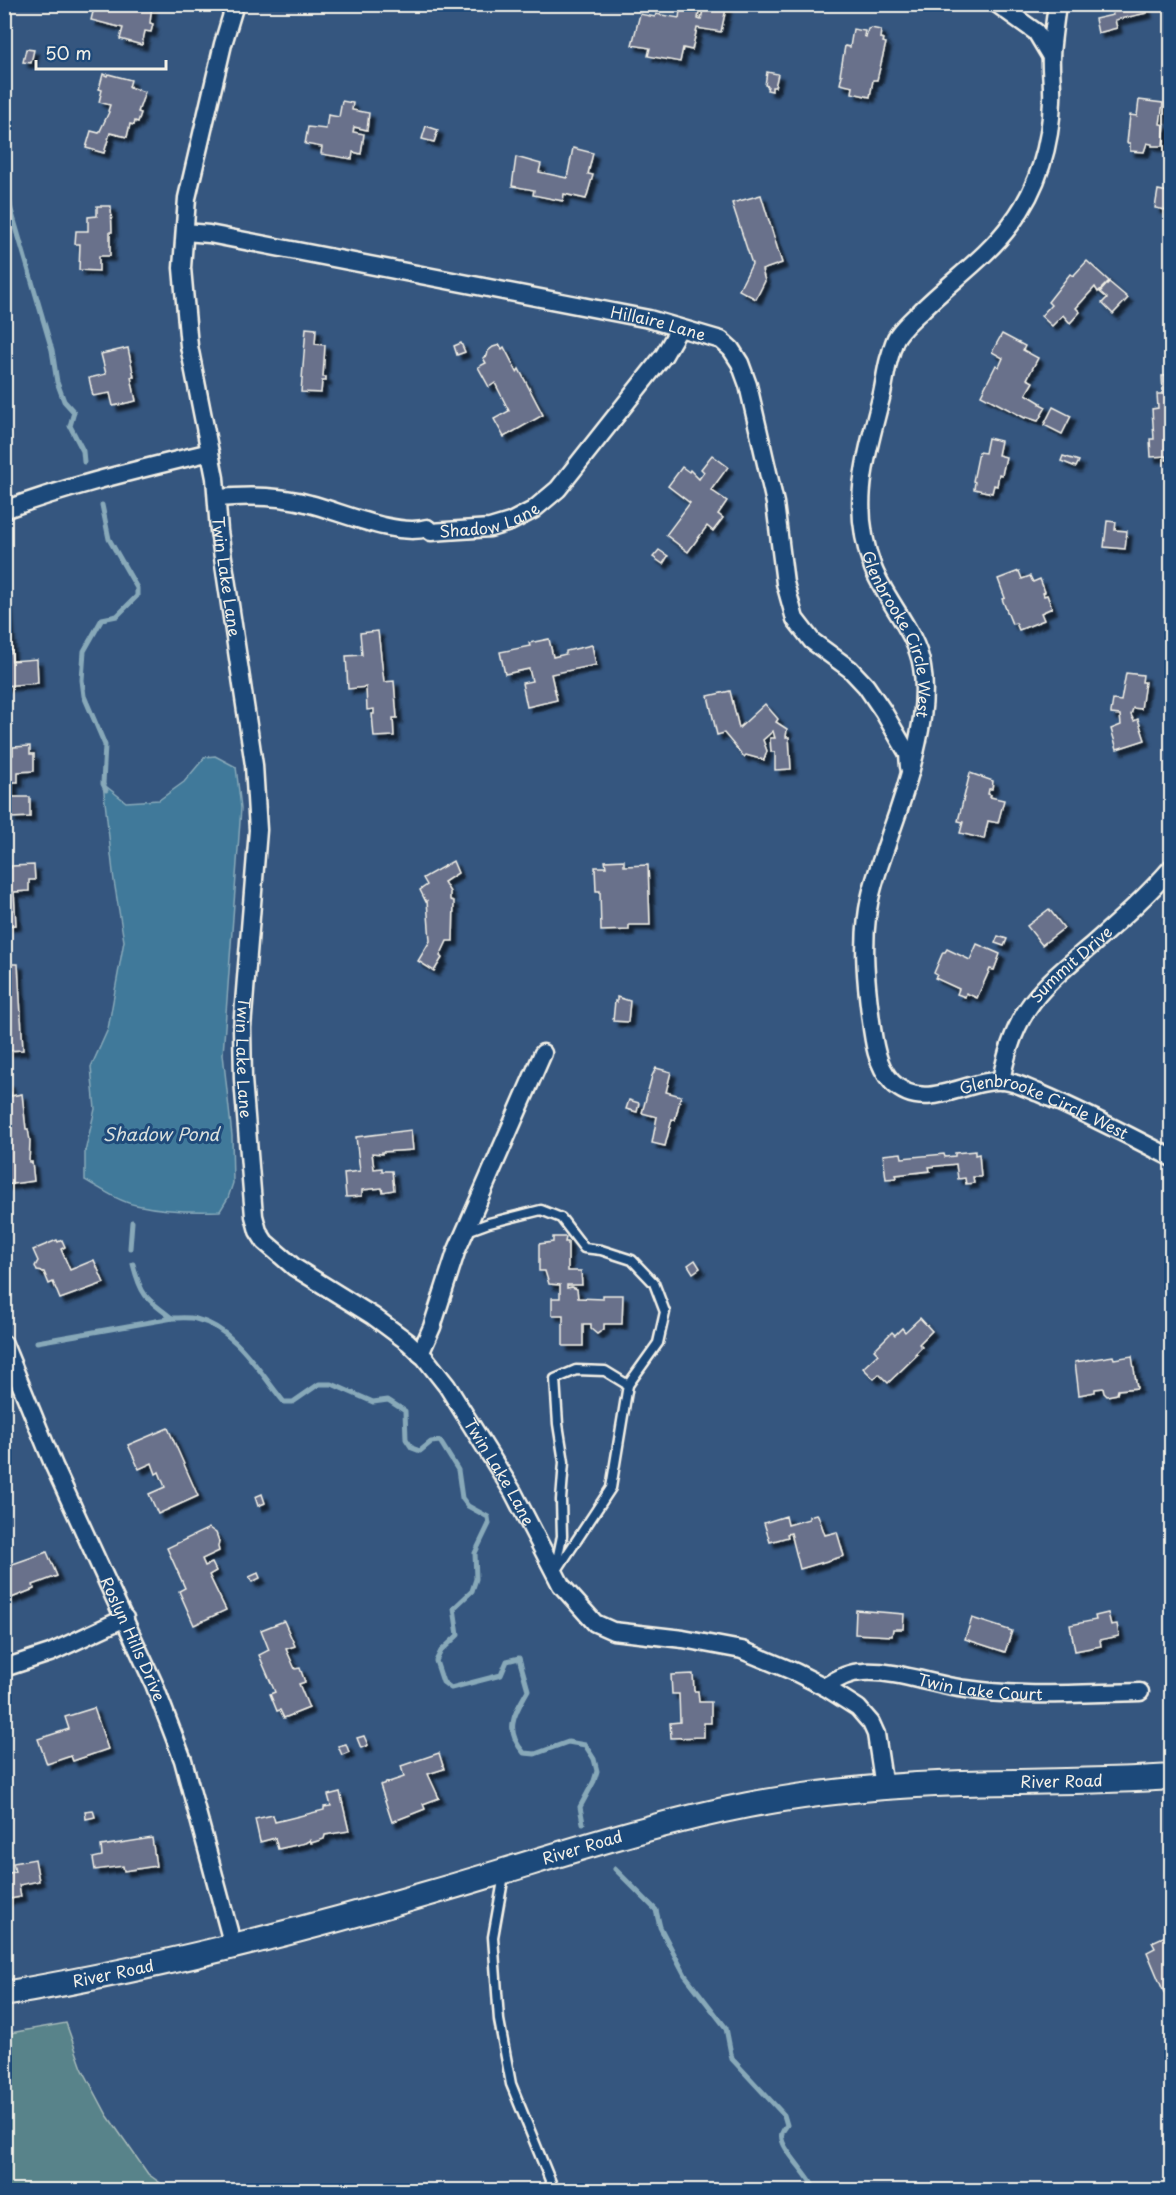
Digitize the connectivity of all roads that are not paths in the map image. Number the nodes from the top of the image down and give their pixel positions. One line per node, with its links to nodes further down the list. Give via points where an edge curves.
1 (235, 4): 5 (street, Twin Lake Lane, via 188,198)
2 (997, 4): 4 (street, via 1036,32)
3 (1057, 4): 4 (street, Glenbrooke Circle West)
4 (1051, 57): 10 (street, Glenbrooke Circle West, via 1050,129 1031,193 995,243 896,338 862,482 860,516 872,566 916,646 922,665 922,721)
5 (185, 232): 6 (street, Hillaire Lane); 7 (street, Twin Lake Lane, via 182,268 188,334)
6 (680, 328): 8 (street, Shadow Lane, via 664,355 558,489 533,510 510,522 461,531 417,531 279,497); 10 (street, Hillaire Lane, via 721,340 740,363 775,503 792,611 806,635 866,686 908,754)
7 (210, 452): 8 (street, Twin Lake Lane); 9 (street)
8 (217, 498): 17 (street, Twin Lake Lane, via 258,804 242,1028 254,1216 258,1231 273,1250 373,1316)
9 (4, 510)
10 (909, 771): 13 (street, Glenbrooke Circle West, via 867,915 866,980 878,1057 896,1086 919,1096)
11 (1172, 867): 13 (street, Summit Drive, via 1032,1002 1005,1058)
12 (543, 1053): 15 (street)
13 (1001, 1081): 14 (street, Glenbrooke Circle West, via 1056,1100)
14 (1172, 1158)
15 (464, 1232): 17 (street); 18 (lane, via 541,1210 561,1218 584,1248 632,1260 654,1283 665,1312 658,1342)
16 (4, 1344): 20 (street, Roslyn Hills Drive, via 54,1466)
17 (420, 1354): 19 (street, Twin Lake Lane, via 473,1426)
18 (628, 1385): 19 (lane, via 611,1488); 19 (lane, via 606,1371 576,1370 555,1379 564,1462 562,1536)
19 (555, 1573): 22 (street, Twin Lake Lane, via 570,1597 603,1627 742,1650)
20 (125, 1618): 21 (street, via 50,1653); 27 (street, Roslyn Hills Drive, via 183,1760)
21 (4, 1668)
22 (825, 1687): 23 (street, Twin Lake Court, via 846,1675 862,1672 1012,1694); 25 (street, Twin Lake Lane, via 858,1708 872,1723)
23 (1140, 1692)
24 (1172, 1777): 25 (main road, River Road)
25 (884, 1787): 26 (main road, River Road, via 793,1798 694,1817)
26 (505, 1871): 27 (main road, River Road); 29 (lane, via 493,1938 499,2020 511,2084)
27 (233, 1946): 28 (main road, River Road)
28 (4, 1994)
29 (554, 2190)

